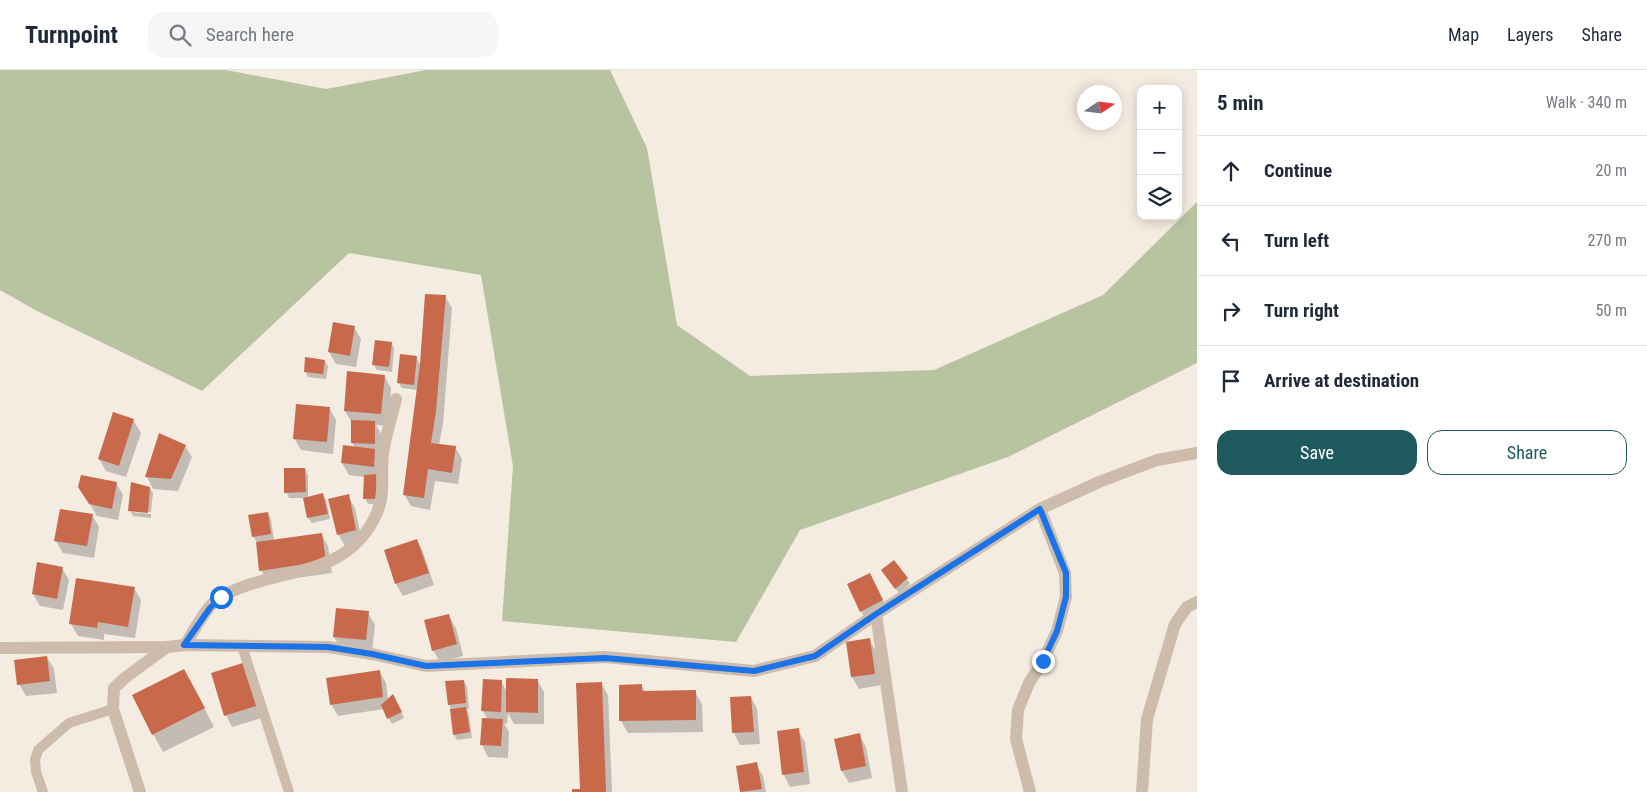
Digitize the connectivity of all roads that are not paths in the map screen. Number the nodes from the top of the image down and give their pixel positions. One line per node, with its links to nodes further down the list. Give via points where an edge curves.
1 (396, 399): 6 (street, via 383,454 380,505 364,534 345,554 323,565 253,582 221,597)
2 (1197, 453): 3 (street, via 1156,460)
3 (1040, 509): 5 (street); 15 (street, via 1066,573 1066,597 1057,631 1018,710 1016,739)
4 (1197, 602): 16 (street, via 1188,607 1175,624 1147,719)
5 (876, 614): 7 (street, via 815,656 754,671 605,658 426,666 328,647); 14 (street)
6 (184, 645): 7 (street); 8 (street)
7 (242, 646): 13 (lane)
8 (167, 647): 9 (street); 10 (street, via 114,688)
9 (0, 648)
10 (113, 709): 11 (lane, via 68,723 38,750 34,760); 12 (street)
11 (43, 792)
12 (140, 792)
13 (289, 792)
14 (902, 792)
15 (1030, 792)
16 (1142, 792)

